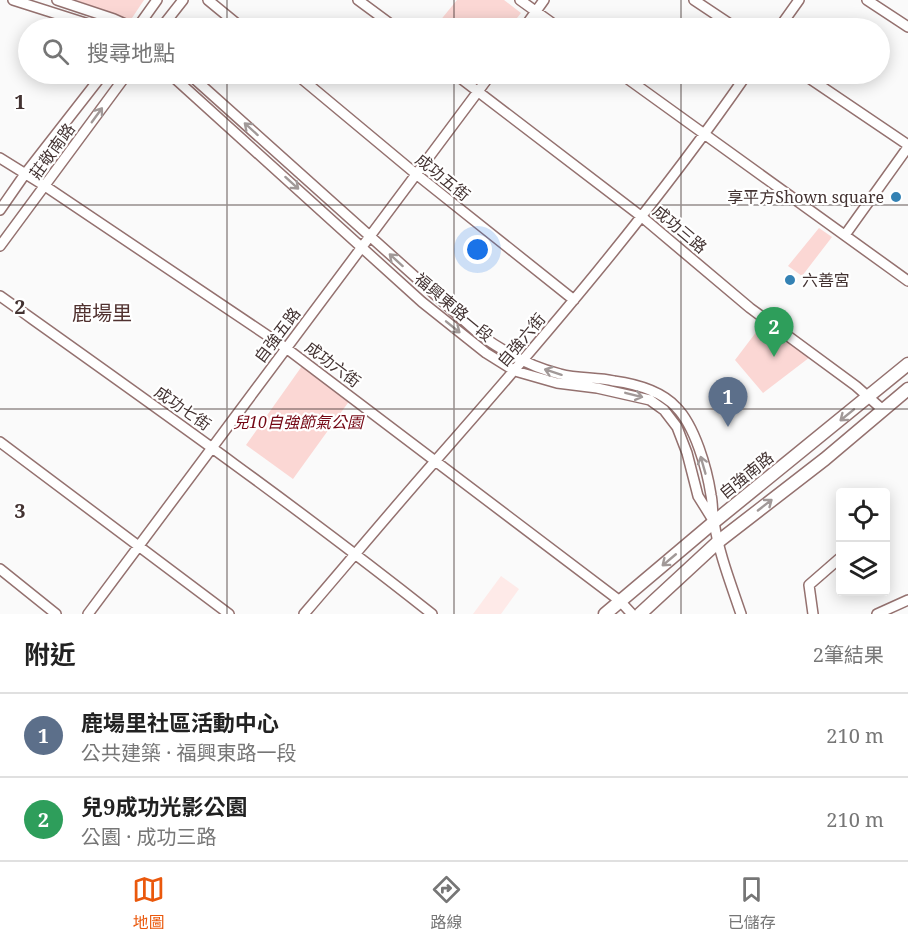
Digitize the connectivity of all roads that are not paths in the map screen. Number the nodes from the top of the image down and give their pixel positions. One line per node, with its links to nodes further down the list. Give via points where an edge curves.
1 (13, 0): 13 (street)
2 (57, 0): 14 (street)
3 (157, 0): 15 (street)
4 (183, 0): 16 (street)
5 (208, 0): 17 (street)
6 (358, 0): 18 (street)
7 (520, 0): 12 (street)
8 (544, 0): 12 (street)
9 (694, 0): 21 (street)
10 (799, 0): 22 (street)
11 (867, 0): 23 (street)
12 (536, 12): 19 (street); 20 (street)
13 (70, 18)
14 (111, 18)
15 (144, 18)
16 (169, 18)
17 (230, 18)
18 (382, 18)
19 (532, 18)
20 (545, 18)
21 (721, 18)
22 (786, 18)
23 (908, 27)
24 (95, 84): 38 (street, 莊敬南路)
25 (120, 84): 40 (street, 莊敬南路, one-way to 25)
26 (181, 84): 46 (street, 福興東路一段, one-way to 46)
27 (200, 84): 44 (street, 福興東路一段, one-way to 27)
28 (308, 84): 39 (street, 成功五街)
29 (469, 84): 34 (street, 成功三路)
30 (483, 84): 34 (street, 自強五路)
31 (635, 84): 35 (street)
32 (740, 84): 35 (street, 自強六街)
33 (817, 84): 36 (street)
34 (478, 91): 39 (street, 自強五路); 42 (street, 成功三路)
35 (705, 134): 42 (street, 自強六街); 43 (street)
36 (908, 146): 43 (street)
37 (0, 158): 38 (street, 成功六街)
38 (25, 174): 40 (street, 成功六街); 41 (street, 莊敬南路)
39 (416, 174): 44 (street, 自強五路); 49 (street, 成功五街)
40 (45, 186): 45 (street, 莊敬南路); 50 (street, 成功六街)
41 (0, 210)
42 (642, 218): 49 (street, 自強六街); 55 (street, 成功三路, via 750,308)
43 (845, 235): 47 (street)
44 (370, 236): 46 (street, 自強五路); 51 (street, 福興東路一段, one-way to 44, via 479,334)
45 (0, 246)
46 (362, 247): 50 (street, 自強五路); 53 (street, 福興東路一段, one-way to 53, via 422,302)
47 (908, 281)
48 (0, 296): 58 (street, 成功七街)
49 (574, 300): 51 (street, 自強六街)
50 (286, 348): 58 (street, 自強五路); 59 (street, 成功六街)
51 (522, 361): 53 (street, 自強六街); 60 (street, 福興東路一段, one-way to 51, via 698,447 677,408 663,396 614,380 561,375)
52 (908, 364): 55 (main road, 自強南路)
53 (515, 371): 59 (street, 自強六街); 60 (street, 福興東路一段, one-way to 60, via 557,383 650,399 677,427 698,496)
54 (908, 389): 56 (main road)
55 (869, 397): 56 (street, 成功三路); 60 (main road, 自強南路, one-way to 60)
56 (883, 410): 61 (main road, one-way to 56)
57 (0, 442): 62 (street)
58 (212, 447): 62 (street, 自強五路); 63 (street, 成功七街)
59 (436, 460): 63 (street, 自強六街); 67 (street, 成功六街)
60 (714, 522): 61 (street, 福興東路一段); 67 (main road, 自強南路, one-way to 67)
61 (719, 541): 75 (main road); 76 (street, 福興東路一段)
62 (138, 547): 69 (street, 自強五路); 70 (street)
63 (356, 554): 71 (street, 自強六街); 72 (street, 成功七街)
64 (836, 561): 77 (street, via 809,585)
65 (0, 569): 68 (street)
66 (908, 600): 78 (street)
67 (620, 601): 73 (main road, 自強南路); 74 (street, 成功六街)
68 (56, 614)
69 (88, 614)
70 (230, 614)
71 (304, 614)
72 (432, 614)
73 (605, 614)
74 (632, 614)
75 (640, 614)
76 (741, 614)
77 (813, 614)
78 (877, 614)

